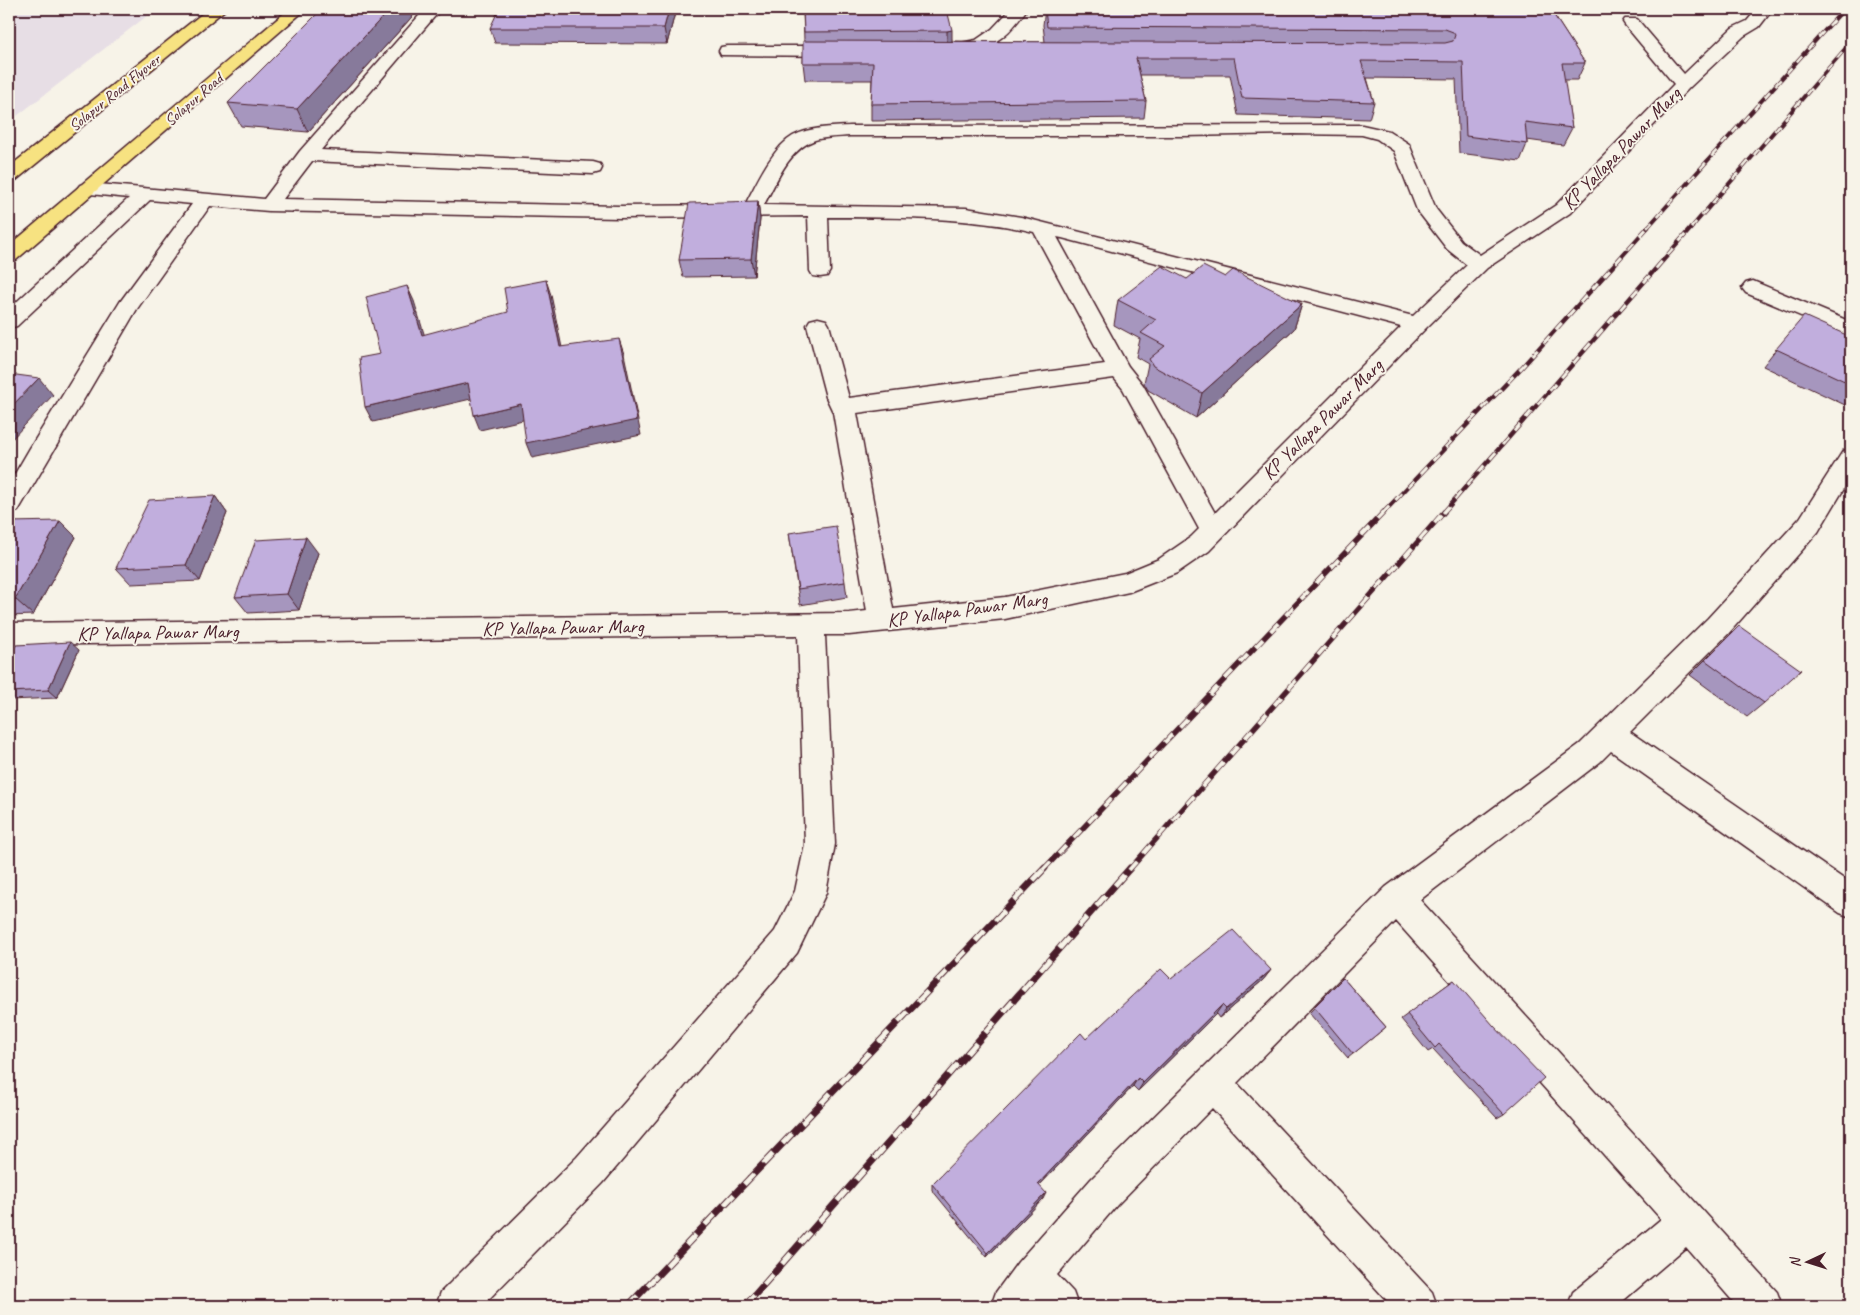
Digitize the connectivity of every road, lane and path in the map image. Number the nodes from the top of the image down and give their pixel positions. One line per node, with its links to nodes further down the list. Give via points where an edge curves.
1 (218, 9): 13 (highway, Solapur Road Flyover)
2 (298, 9): 14 (highway, Solapur Road)
3 (433, 9): 11 (street)
4 (1019, 9): 7 (street, via 998,33 981,44 942,50)
5 (1765, 9): 10 (street, KP Yallapa Pawar Marg, via 1753,24 1735,25)
6 (1631, 22): 10 (street)
7 (1006, 50)
8 (727, 51): 9 (street)
9 (857, 51)
10 (1683, 84): 22 (street, KP Yallapa Pawar Marg, via 1563,209)
11 (307, 155): 12 (street); 17 (street)
12 (593, 168)
13 (9, 176)
14 (87, 189): 15 (street); 21 (highway)
15 (145, 194): 16 (street); 25 (street)
16 (205, 199): 17 (street); 32 (street, via 128,307)
17 (269, 205): 18 (street, via 620,212)
18 (751, 211): 19 (street); 22 (street, via 784,155 799,140 821,134 850,131 1362,130 1383,135 1402,148 1428,210 1454,245)
19 (818, 211): 20 (street, via 966,214); 23 (street)
20 (1041, 227): 26 (street); 29 (street)
21 (9, 256)
22 (1480, 264): 26 (street, KP Yallapa Pawar Marg)
23 (820, 271)
24 (1753, 288): 28 (street)
25 (9, 321)
26 (1417, 324): 33 (street, KP Yallapa Pawar Marg)
27 (818, 325): 30 (street)
28 (1851, 330)
29 (1119, 370): 30 (street); 33 (street, via 1132,385)
30 (842, 407): 34 (street)
31 (1851, 457): 37 (street, via 1808,525 1718,626)
32 (9, 505)
33 (1212, 530): 34 (street, KP Yallapa Pawar Marg, via 1200,544 1168,566 1129,582 1006,608)
34 (882, 620): 35 (street, KP Yallapa Pawar Marg)
35 (810, 624): 36 (street, KP Yallapa Pawar Marg); 43 (street, via 820,844 810,893 786,942 590,1170)
36 (9, 634)
37 (1609, 734): 38 (street, via 1590,753); 39 (street)
38 (1398, 898): 40 (street); 41 (street)
39 (1851, 902)
40 (1214, 1084): 42 (street, via 1104,1192); 46 (street)
41 (1688, 1221): 47 (street); 48 (street)
42 (1032, 1276): 44 (street); 45 (street)
43 (455, 1306)
44 (1010, 1306)
45 (1059, 1306)
46 (1418, 1306)
47 (1587, 1306)
48 (1763, 1306)

